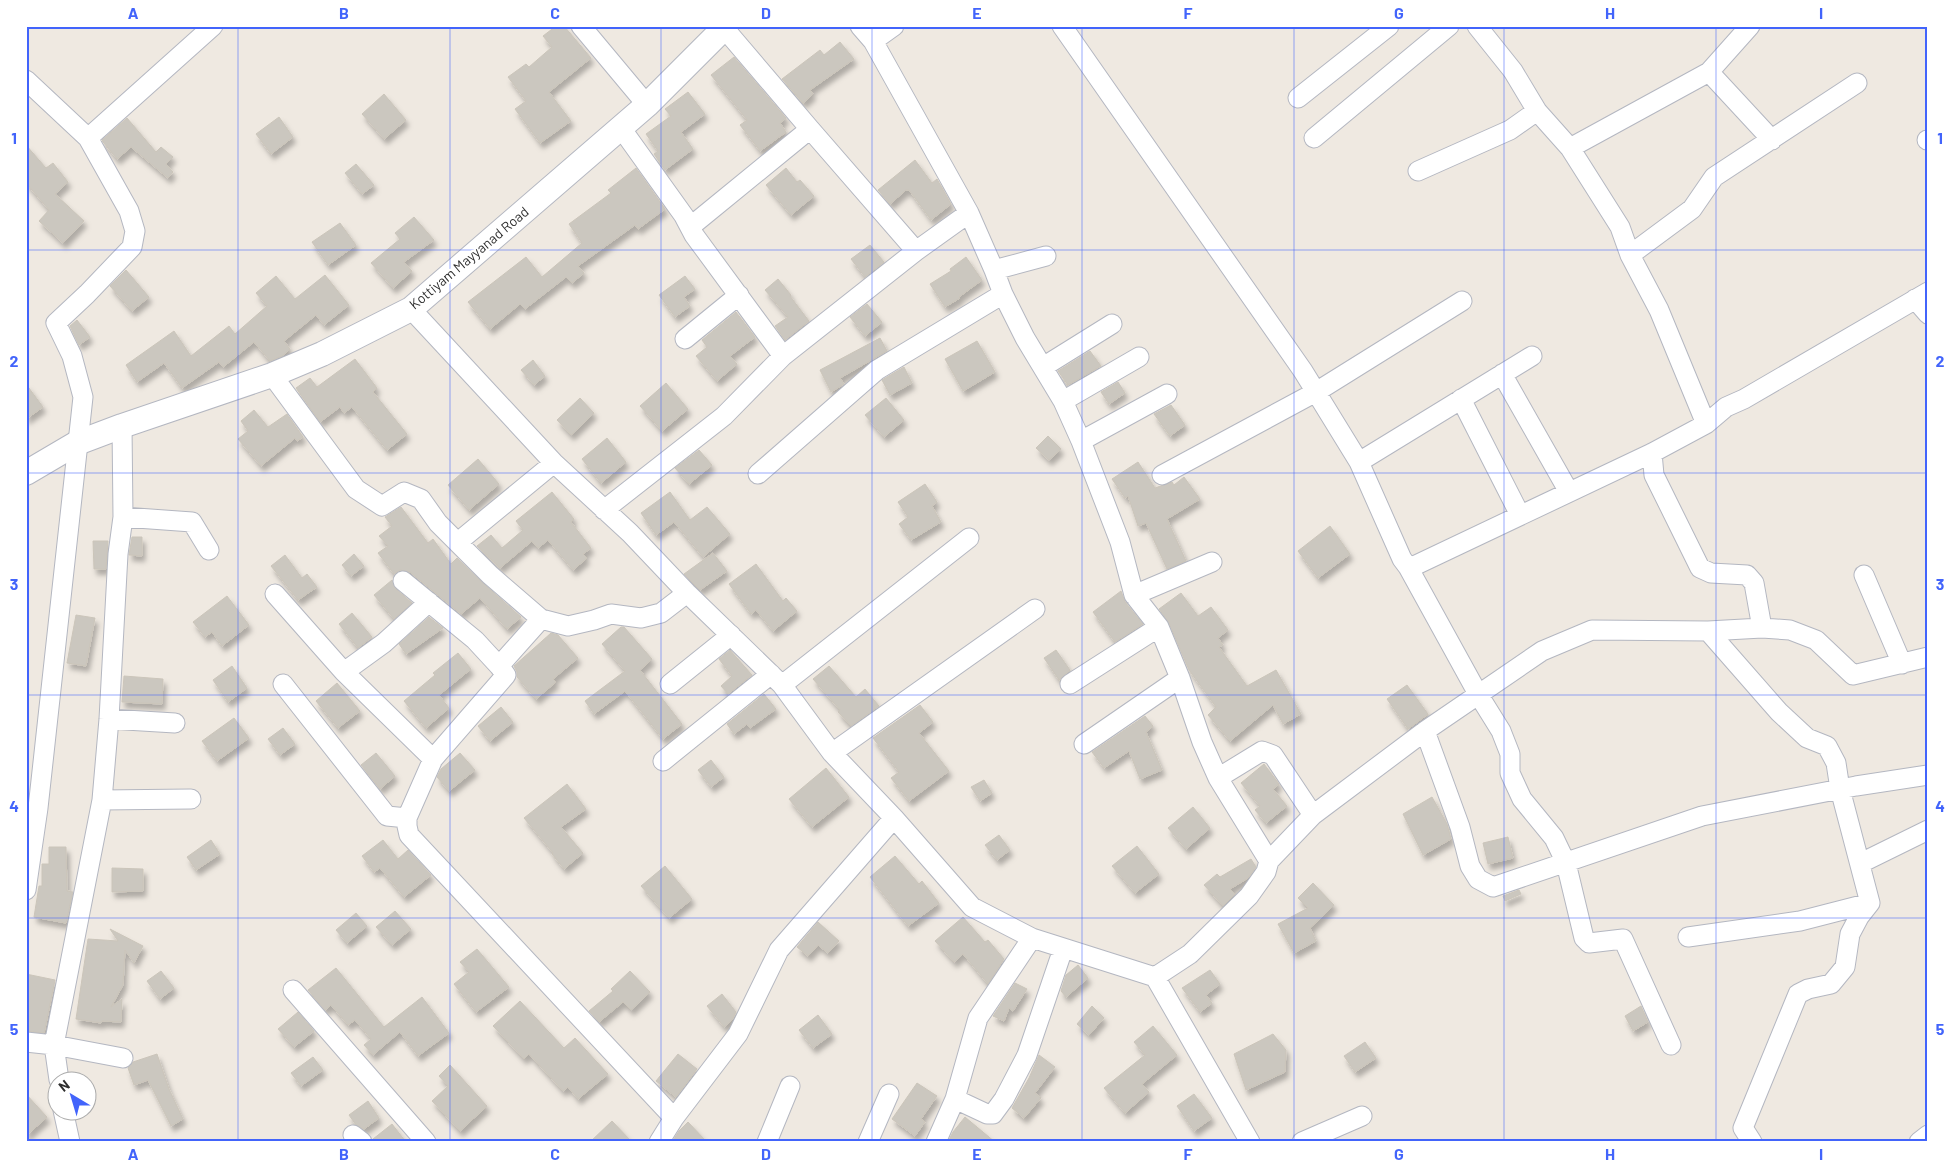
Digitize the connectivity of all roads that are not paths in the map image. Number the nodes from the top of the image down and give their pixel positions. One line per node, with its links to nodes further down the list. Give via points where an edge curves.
1 (213, 26): 20 (street)
2 (581, 26): 16 (street)
3 (860, 26): 11 (street)
4 (894, 26): 11 (street)
5 (1062, 26): 45 (street)
6 (1388, 26): 15 (street)
7 (1449, 26): 21 (street)
8 (1477, 26): 17 (street, via 1513,71)
9 (1750, 26): 12 (street)
10 (725, 27): 16 (street, Kottiyam Mayyanad Road); 19 (street)
11 (873, 41): 25 (street)
12 (1709, 72): 22 (street); 23 (street)
13 (26, 80): 20 (street)
14 (1857, 83): 22 (street)
15 (1298, 98)
16 (647, 105): 18 (street, Kottiyam Mayyanad Road)
17 (1537, 111): 23 (street); 24 (street, via 1510,130)
18 (621, 128): 26 (street); 35 (street, Kottiyam Mayyanad Road)
19 (810, 129): 26 (street); 27 (street)
20 (88, 138): 52 (street, via 129,211 135,231 132,247 56,323 72,356 83,397)
21 (1314, 138)
22 (1772, 140): 28 (street, via 1714,177 1692,209)
23 (1570, 148): 28 (street, via 1620,227)
24 (1418, 171)
25 (969, 213): 27 (street); 30 (street)
26 (690, 227): 32 (street)
27 (916, 251): 39 (street)
28 (1630, 255): 49 (street, via 1659,310)
29 (1046, 256): 30 (street)
30 (994, 270): 31 (street)
31 (1003, 294): 42 (street); 57 (street, via 877,370)
32 (739, 295): 38 (street); 39 (street)
33 (1922, 296): 36 (street); 49 (street, via 1726,408)
34 (1462, 302): 45 (street)
35 (411, 309): 44 (street, Kottiyam Mayyanad Road); 55 (street)
36 (1928, 314)
37 (1112, 324): 42 (street)
38 (685, 339)
39 (783, 356): 60 (street, via 724,416)
40 (1532, 356): 43 (street)
41 (1139, 357): 48 (street)
42 (1043, 367): 48 (street)
43 (1502, 374): 47 (street); 59 (street)
44 (272, 375): 50 (street, Kottiyam Mayyanad Road); 64 (street, via 356,489 382,506 404,492 421,499 438,524)
45 (1316, 392): 54 (street); 58 (street)
46 (1167, 394): 51 (street)
47 (1461, 399): 54 (street); 61 (street)
48 (1063, 401): 51 (street)
49 (1706, 424): 53 (street)
50 (122, 426): 52 (street, Kottiyam Mayyanad Road); 62 (street)
51 (1081, 441): 72 (street, via 1120,542)
52 (77, 443): 56 (street, Kottiyam Mayyanad Road); 109 (street, via 61,608)
53 (1652, 453): 59 (street); 77 (street, via 1654,476 1700,568 1711,573 1747,575 1754,583)
54 (1359, 462): 67 (street)
55 (554, 463): 60 (street); 64 (street)
56 (26, 473)
57 (758, 474)
58 (1162, 475)
59 (1570, 492): 61 (street)
60 (604, 510): 70 (street, via 630,532)
61 (1520, 515): 67 (street)
62 (123, 517): 65 (street, via 192,522); 90 (street)
63 (969, 538): 85 (street)
64 (458, 542): 75 (street)
65 (209, 550)
66 (1212, 562): 72 (street)
67 (1408, 567): 89 (street)
68 (1864, 575): 81 (street)
69 (403, 581): 73 (street)
70 (687, 593): 75 (street, via 661,613 640,618 611,614 568,626); 79 (street)
71 (275, 594): 83 (street)
72 (1134, 595): 76 (street)
73 (429, 602): 82 (street, via 475,640); 83 (street, via 384,643)
74 (1035, 609): 94 (street)
75 (541, 619): 82 (street)
76 (1159, 627): 84 (street); 88 (street)
77 (1762, 628): 78 (street); 81 (street, via 1790,630 1816,640 1853,675)
78 (1708, 631): 89 (street, via 1592,630 1542,651); 99 (street, via 1780,712 1807,738 1827,746 1836,763)
79 (730, 635): 85 (street); 87 (street)
80 (1928, 657): 81 (street)
81 (1902, 664)
82 (499, 666): 95 (street, via 506,675)
83 (344, 672): 95 (street)
84 (1180, 678): 93 (street); 98 (street)
85 (777, 680): 94 (street); 96 (street)
86 (283, 684): 103 (street, via 387,816)
87 (670, 684)
88 (1070, 684)
89 (1478, 694): 92 (street); 108 (street, via 1502,731 1510,754 1510,773 1522,799 1554,838)
90 (109, 719): 91 (street); 101 (street)
91 (176, 723)
92 (1425, 731): 102 (street); 108 (street, via 1460,827 1470,866 1478,879 1493,888)
93 (1084, 744)
94 (832, 752): 104 (street)
95 (433, 759): 103 (street)
96 (663, 761)
97 (1928, 775): 99 (street)
98 (1218, 778): 102 (street, via 1262,751 1273,755); 107 (street)
99 (1840, 789): 108 (street, via 1702,816); 110 (street)
100 (191, 799): 101 (street)
101 (102, 800): 117 (street)
102 (1313, 815): 107 (street)
103 (407, 818): 125 (street, via 409,835)
104 (894, 818): 112 (street, via 972,907); 125 (street, via 779,950 738,1034)
105 (1928, 830): 106 (street)
106 (1866, 861)
107 (1269, 862): 114 (street, via 1249,896 1190,954)
108 (1566, 863): 118 (street, via 1584,938 1589,943 1623,939)
109 (26, 890)
110 (1870, 903): 111 (street, via 1800,920); 136 (street, via 1850,934 1845,967 1831,984 1798,994 1743,1128)
111 (1688, 937)
112 (1032, 938): 113 (street); 123 (street, via 978,1018)
113 (1063, 949): 114 (street); 123 (street, via 1027,1054 1004,1099 993,1114 987,1114)
114 (1155, 978): 134 (street)
115 (293, 990): 129 (street)
116 (26, 1042): 117 (street)
117 (54, 1045): 119 (street); 120 (street)
118 (1671, 1045)
119 (123, 1058)
120 (58, 1070)
121 (790, 1086): 131 (street)
122 (889, 1094): 132 (street)
123 (955, 1098): 133 (street)
124 (1362, 1116): 135 (street)
125 (674, 1118): 130 (street)
126 (65, 1120): 128 (street)
127 (1928, 1135): 137 (street)
128 (70, 1142)
129 (426, 1142)
130 (659, 1142)
131 (767, 1142)
132 (868, 1142)
133 (936, 1142)
134 (1250, 1142)
135 (1302, 1142)
136 (1752, 1142)
137 (1920, 1142)

